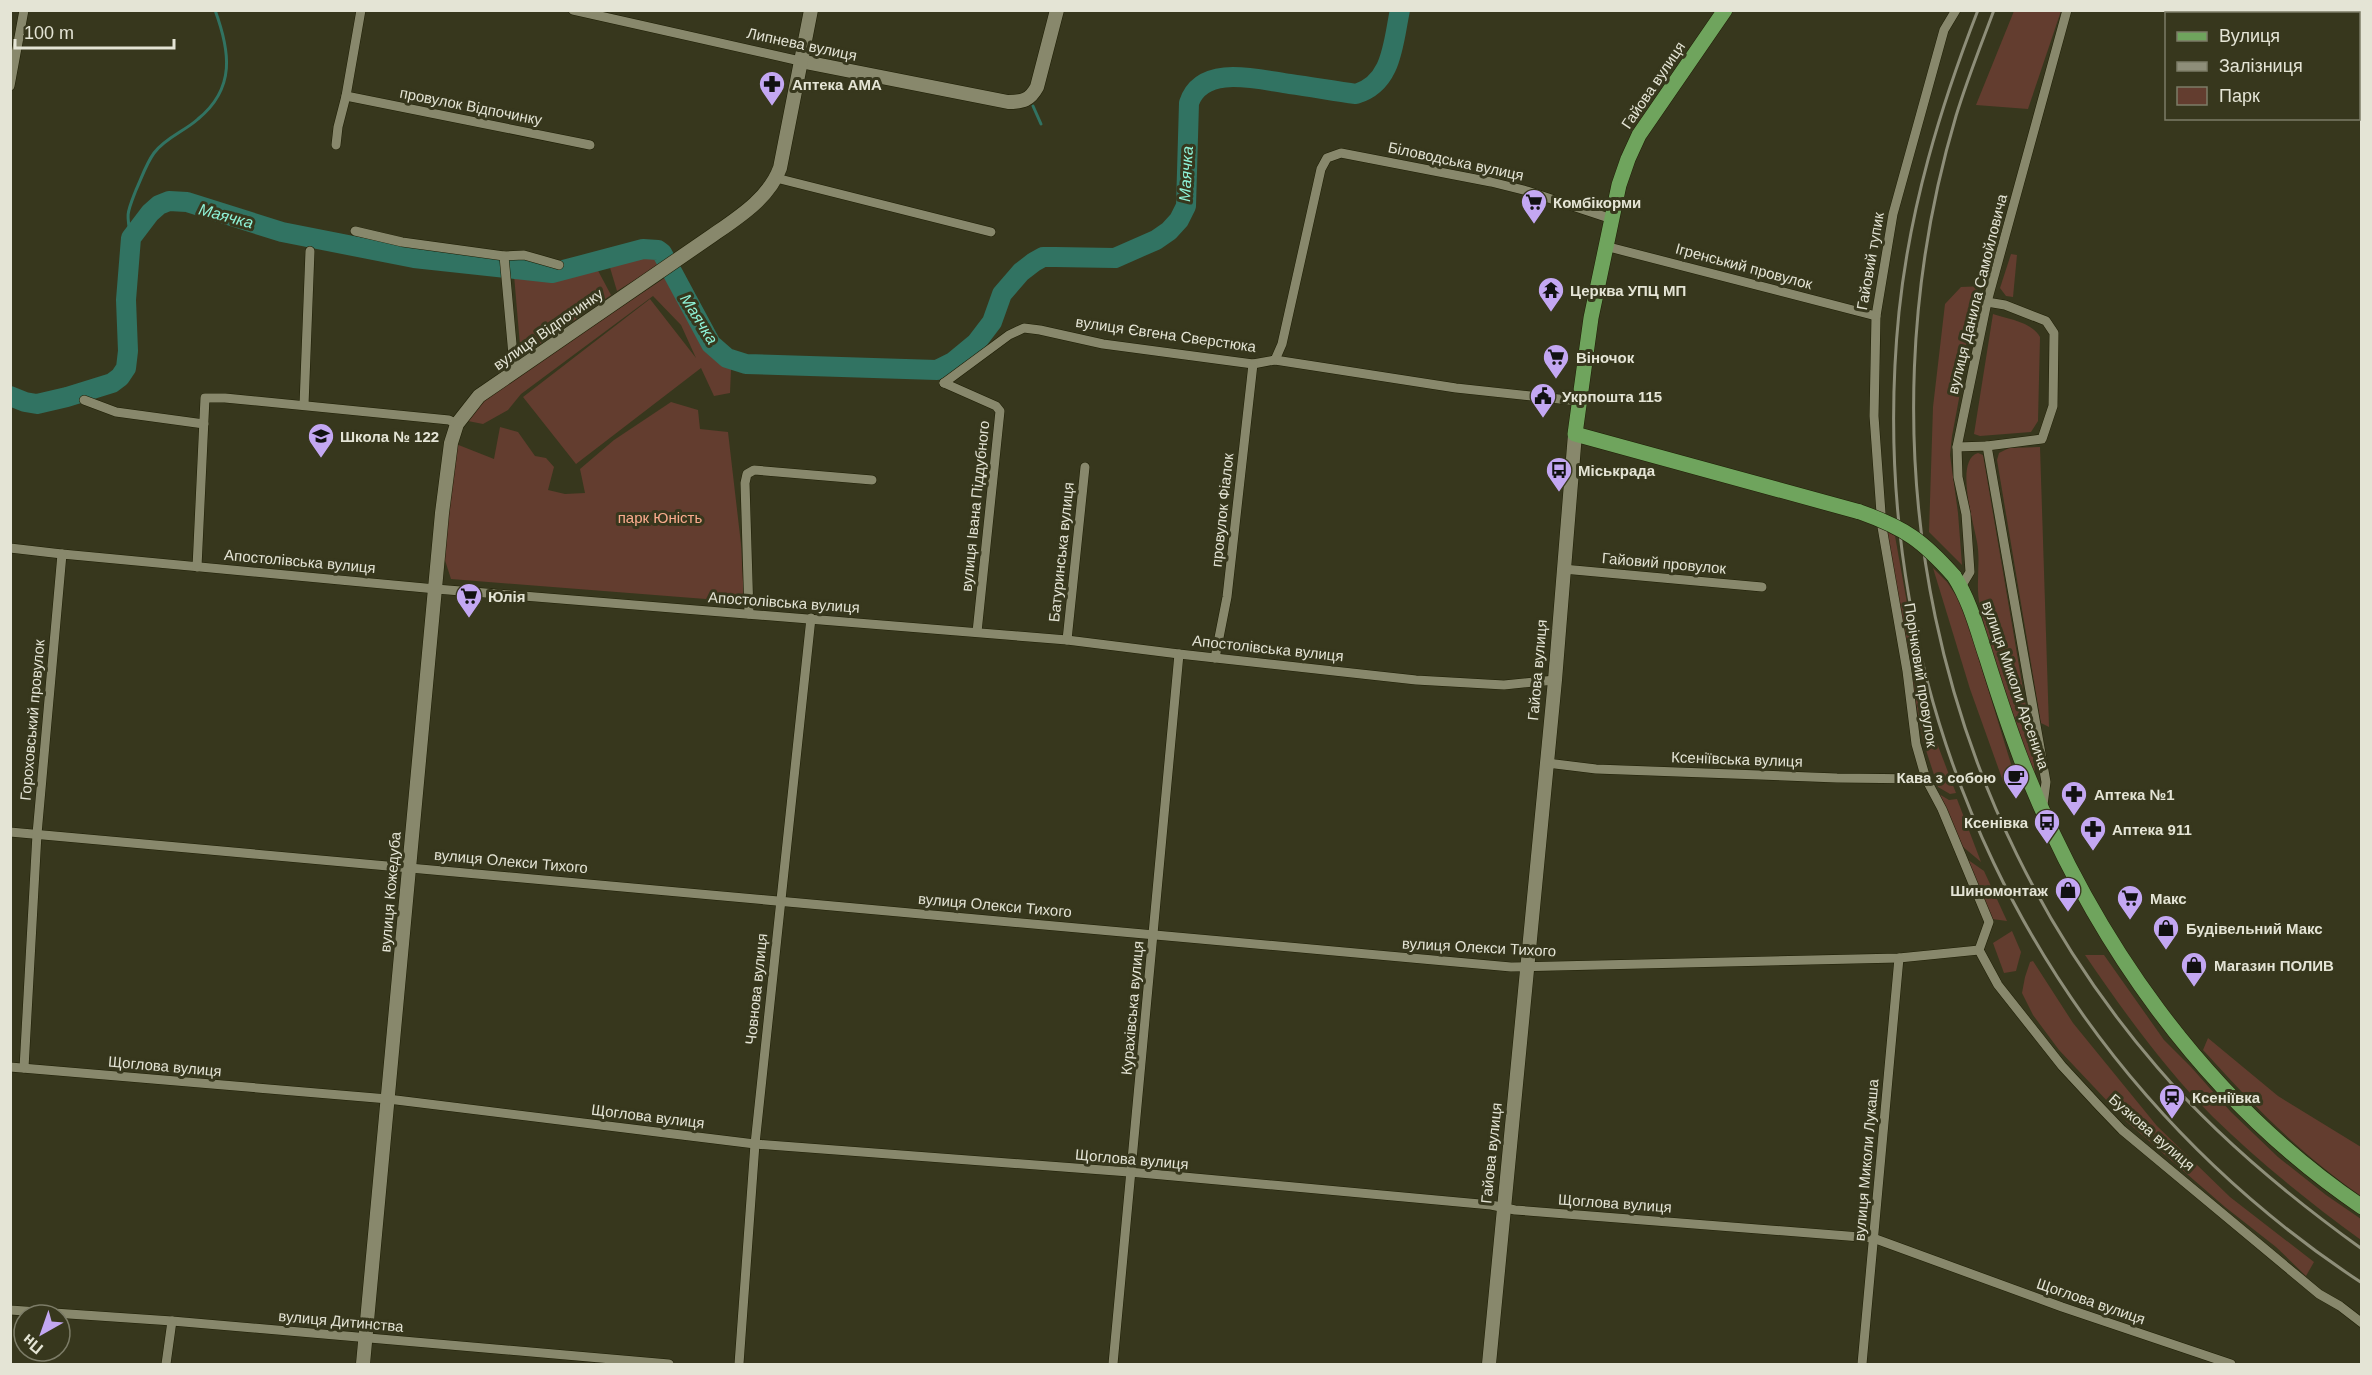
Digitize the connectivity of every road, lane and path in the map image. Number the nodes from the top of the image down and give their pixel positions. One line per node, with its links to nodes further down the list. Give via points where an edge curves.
1 (24, 10): 10 (street)
2 (361, 10): 11 (street)
3 (573, 10): 9 (street, Липнева вулиця)
4 (811, 10): 9 (street, вулиця Відпочинку)
5 (1057, 10): 9 (street, Липнева вулиця, via 1037,87 1026,101 1008,102)
6 (1725, 10): 15 (main road, Гайова вулиця, via 1639,135 1619,185)
7 (1956, 10): 23 (street, Гайовий тупик, via 1944,30 1893,214)
8 (2067, 10): 22 (street, вулиця Данила Самойловича)
9 (800, 61): 14 (street, вулиця Відпочинку)
10 (10, 86)
11 (346, 96): 12 (street, провулок Відпочинку); 13 (street)
12 (590, 145)
13 (336, 146)
14 (776, 178): 17 (street); 26 (street, вулиця Відпочинку, via 743,214)
15 (1612, 219): 18 (main road, Гайова вулиця); 24 (street, Біловодська вулиця, via 1491,182 1341,153 1327,158 1321,169 1282,344)
16 (355, 231): 20 (street)
17 (991, 232)
18 (1605, 246): 23 (street, Ігренський провулок); 29 (main road, Гайова вулиця)
19 (310, 251): 30 (street)
20 (505, 260): 21 (street, via 524,255); 26 (street)
21 (559, 265)
22 (1987, 302): 34 (street, via 2046,321 2054,333 2053,405 2042,438); 35 (street, вулиця Данила Самойловича)
23 (1876, 316): 38 (street, Гайовий тупик, via 1874,416)
24 (1275, 360): 25 (street, вулиця Євгена Сверстюка); 29 (street, вулиця Євгена Сверстюка, via 1456,388)
25 (1253, 364): 27 (street, вулиця Євгена Сверстюка, via 1103,344 1024,328); 51 (street, провулок Фіалок, via 1228,586)
26 (517, 370): 32 (street, вулиця Відпочинку, via 479,396)
27 (944, 383): 48 (street, вулиця Івана Піддубного, via 1000,411)
28 (84, 400): 31 (street, via 116,412)
29 (1578, 401): 33 (main road, Гайова вулиця)
30 (304, 405): 31 (street, via 205,398); 32 (street)
31 (204, 424): 41 (street)
32 (458, 424): 45 (street, вулиця Кожедуба, via 451,443)
33 (1575, 434): 42 (street, Гайова вулиця); 43 (main road, вулиця Миколи Арсенича, bridge, via 1891,523 1935,554)
34 (1987, 446): 35 (street); 55 (street, via 2046,782)
35 (1957, 447): 43 (street, вулиця Данила Самойловича, via 1970,572)
36 (1085, 467): 49 (street, Батуринська вулиця)
37 (872, 480): 46 (street, via 754,470 747,474)
38 (1882, 527): 54 (street, Порічковий провулок, via 1916,744)
39 (10, 548): 40 (street, Апостолівська вулиця)
40 (62, 554): 41 (street, Апостолівська вулиця); 57 (street, Гороховський провулок)
41 (197, 567): 45 (street, Апостолівська вулиця)
42 (1563, 569): 44 (street, Гайовий провулок); 52 (street, Гайова вулиця)
43 (1958, 582): 55 (main road, вулиця Миколи Арсенича)
44 (1762, 587)
45 (436, 589): 46 (street, Апостолівська вулиця); 58 (street, вулиця Кожедуба)
46 (749, 614): 47 (street, Апостолівська вулиця)
47 (811, 618): 48 (street, Апостолівська вулиця); 59 (street, Човнова вулиця)
48 (977, 632): 49 (street, Апостолівська вулиця)
49 (1067, 640): 50 (street, Апостолівська вулиця)
50 (1179, 654): 51 (street, Апостолівська вулиця); 60 (street, Курахівська вулиця)
51 (1215, 658): 52 (street, Апостолівська вулиця, via 1416,680 1504,685)
52 (1555, 680): 53 (street, Гайова вулиця)
53 (1547, 763): 54 (street, Ксеніївська вулиця, via 1596,769); 63 (street, Гайова вулиця)
54 (1926, 779): 61 (street, Порічковий провулок, via 1989,922)
55 (2042, 810): 69 (main road, вулиця Миколи Арсенича, via 2103,927 2139,985 2181,1040 2282,1147)
56 (10, 832): 57 (street, вулиця Олекси Тихого)
57 (37, 834): 58 (street, вулиця Олекси Тихого); 65 (street, Гороховський провулок)
58 (408, 867): 59 (street, вулиця Олекси Тихого); 66 (street, вулиця Кожедуба)
59 (781, 900): 60 (street, вулиця Олекси Тихого); 67 (street, Човнова вулиця)
60 (1153, 935): 63 (street, вулиця Олекси Тихого); 68 (street, Курахівська вулиця)
61 (1978, 950): 62 (street, вулиця Олекси Тихого); 74 (street, Бузкова вулиця, via 1998,985 2029,1025 2122,1130 2319,1294)
62 (1899, 958): 63 (street, вулиця Олекси Тихого); 71 (street, вулиця Миколи Лукаша)
63 (1527, 968): 70 (street, Гайова вулиця)
64 (10, 1067): 65 (street, Щоглова вулиця)
65 (24, 1068): 66 (street, Щоглова вулиця)
66 (388, 1100): 67 (street, Щоглова вулиця); 75 (street, вулиця Кожедуба)
67 (755, 1144): 68 (street, Щоглова вулиця); 79 (street, Човнова вулиця)
68 (1129, 1173): 70 (street, Щоглова вулиця); 80 (street, Курахівська вулиця)
69 (2361, 1207)
70 (1504, 1208): 71 (street, Щоглова вулиця); 81 (street, Гайова вулиця)
71 (1874, 1238): 82 (street, вулиця Миколи Лукаша); 83 (street, Щоглова вулиця)
72 (10, 1310): 73 (street, вулиця Дитинства)
73 (172, 1321): 75 (street, вулиця Дитинства); 76 (street)
74 (2361, 1323)
75 (365, 1338): 77 (street, вулиця Кожедуба); 78 (street, вулиця Дитинства)
76 (166, 1365)
77 (363, 1365)
78 (669, 1365)
79 (739, 1365)
80 (1113, 1365)
81 (1489, 1365)
82 (1862, 1365)
83 (2231, 1365)

